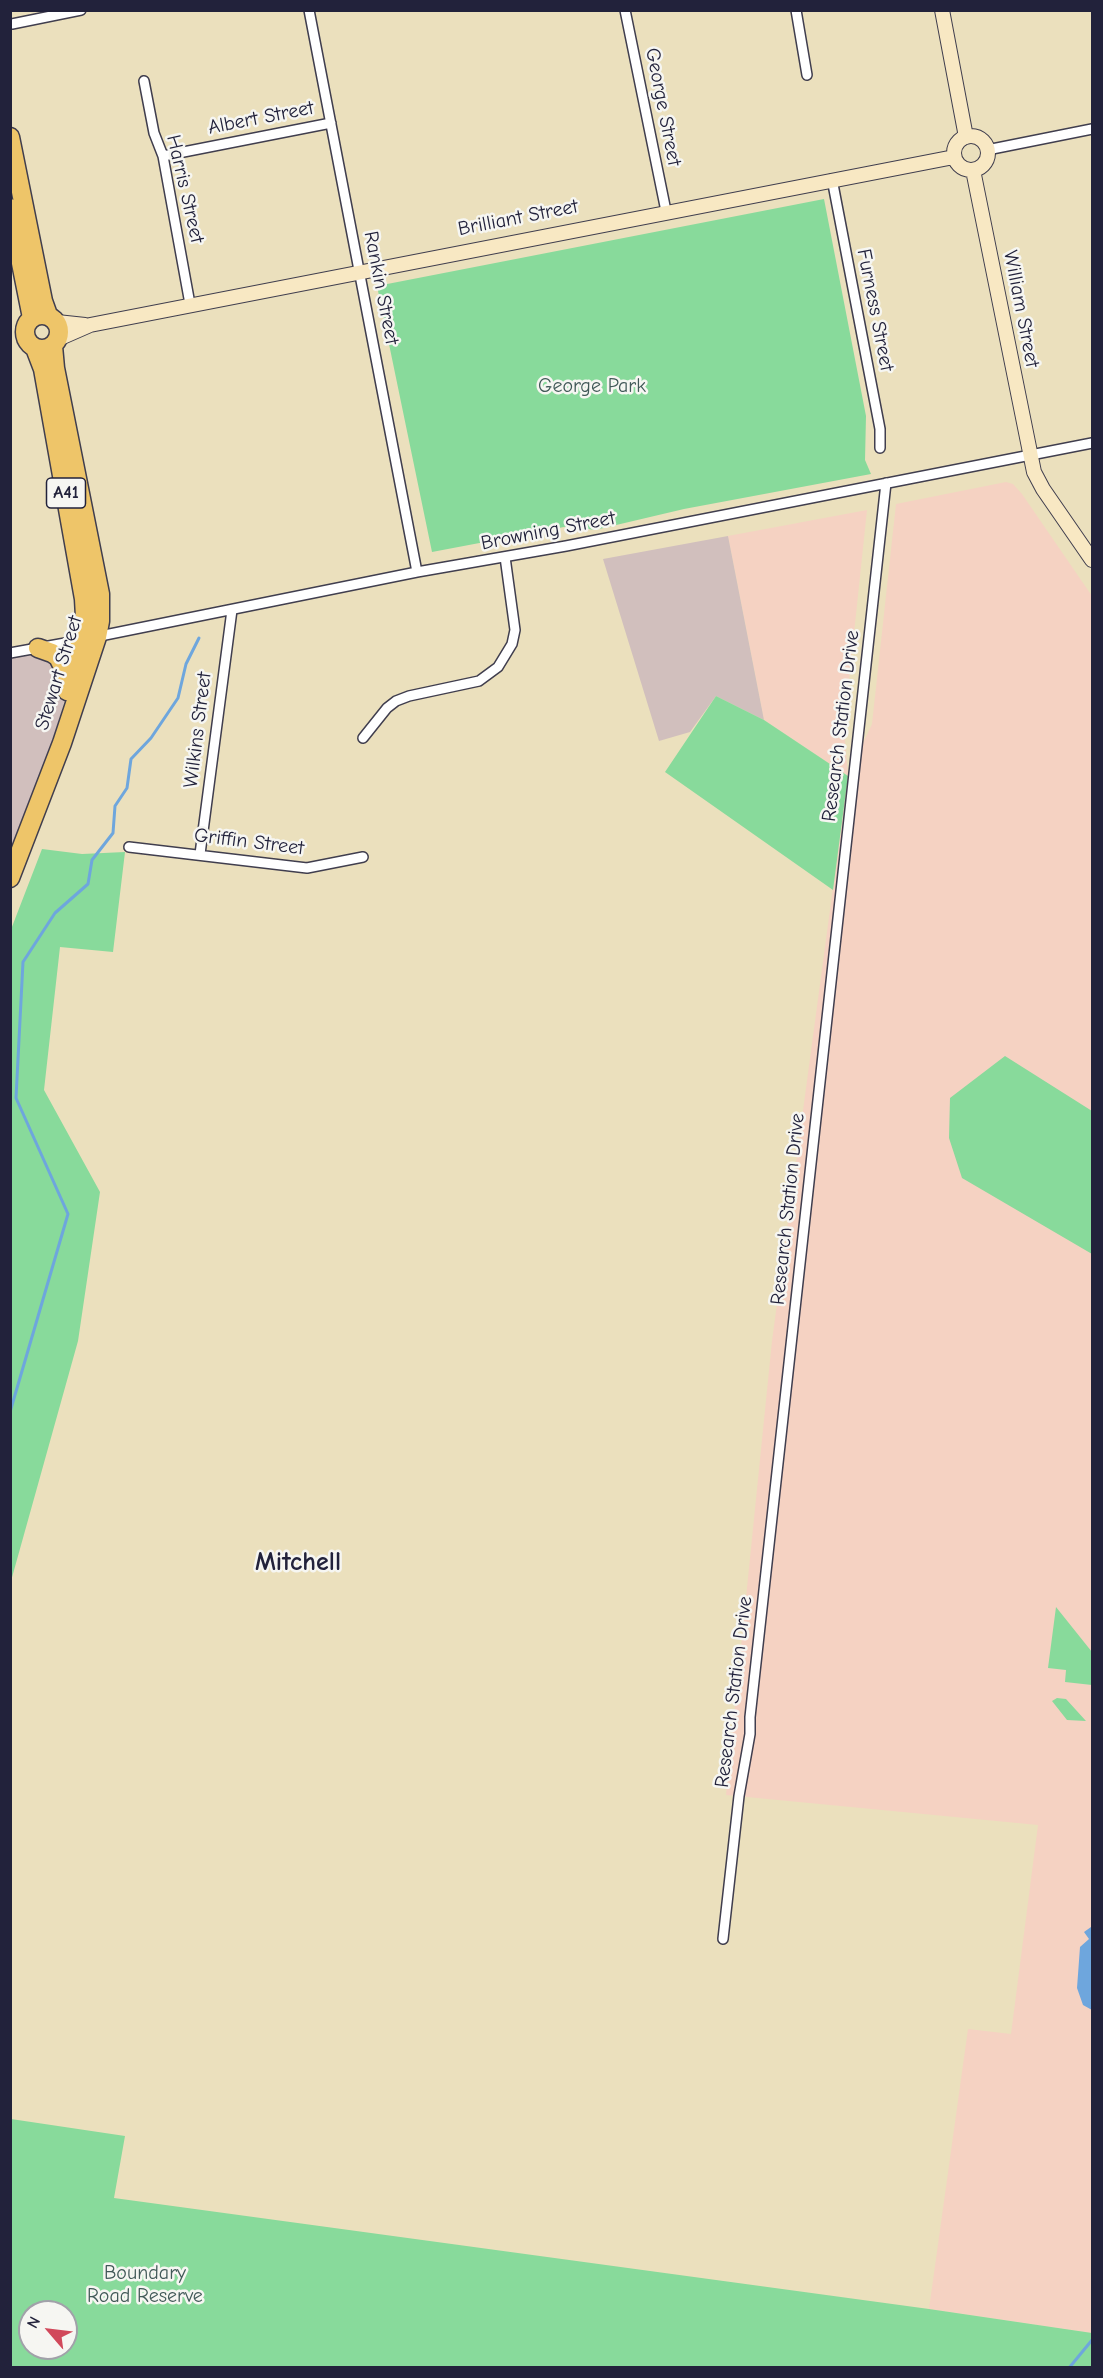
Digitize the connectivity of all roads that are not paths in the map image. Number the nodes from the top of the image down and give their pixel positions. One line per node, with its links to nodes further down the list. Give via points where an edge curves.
1 (81, 10): 6 (street)
2 (309, 10): 9 (street, Rankin Street)
3 (625, 10): 19 (street, George Street)
4 (796, 10): 7 (street)
5 (942, 10): 12 (street)
6 (11, 24)
7 (807, 75)
8 (144, 81): 14 (street, Harris Street, via 154,133)
9 (331, 123): 14 (street, Albert Street); 20 (street, Rankin Street)
10 (1092, 129): 13 (street)
11 (10, 137): 22 (highway, Stewart Street, via 43,301)
12 (966, 137): 13 (street, via 980,139); 15 (street, via 956,144)
13 (987, 150): 16 (street, via 984,163)
14 (164, 156): 21 (street, Harris Street)
15 (954, 157): 16 (street, via 961,167); 17 (street, Brilliant Street)
16 (973, 170): 27 (street, William Street)
17 (832, 179): 19 (street, Brilliant Street); 26 (street, Furness Street, via 880,429)
18 (10, 208): 22 (highway, Stewart Street)
19 (666, 211): 20 (street, Brilliant Street)
20 (360, 271): 21 (street, Brilliant Street); 31 (street, Rankin Street)
21 (190, 304): 22 (street, Brilliant Street, via 90,324)
22 (41, 328): 24 (highway, via 45,350); 33 (highway, Stewart Street / A41, via 55,368 100,594 100,621)
23 (10, 345): 24 (highway)
24 (33, 346): 33 (highway, Stewart Street / A41, via 43,369)
25 (1092, 443): 27 (street, Browning Street)
26 (880, 448)
27 (1029, 455): 28 (street, Browning Street); 30 (street, William Street, via 1043,489)
28 (886, 483): 29 (street, Browning Street); 42 (street, Research Station Drive, via 750,1734)
29 (505, 557): 31 (street, Browning Street); 37 (street, via 515,630 498,667 479,681 396,701)
30 (1092, 560)
31 (417, 572): 32 (street, Browning Street)
32 (232, 610): 33 (street, Browning Street); 39 (street, Wilkins Street)
33 (89, 639): 34 (street, Browning Street); 36 (highway, Stewart Street / A41); 41 (highway, Stewart Street / A41, via 62,743)
34 (38, 648): 35 (street, Browning Street); 36 (highway, via 52,653 63,664)
35 (10, 653)
36 (66, 696): 41 (highway, Stewart Street / A41)
37 (363, 738)
38 (129, 847): 39 (street, Griffin Street)
39 (200, 854): 40 (street, Griffin Street, via 307,868)
40 (363, 857)
41 (13, 871)
42 (723, 1939)

